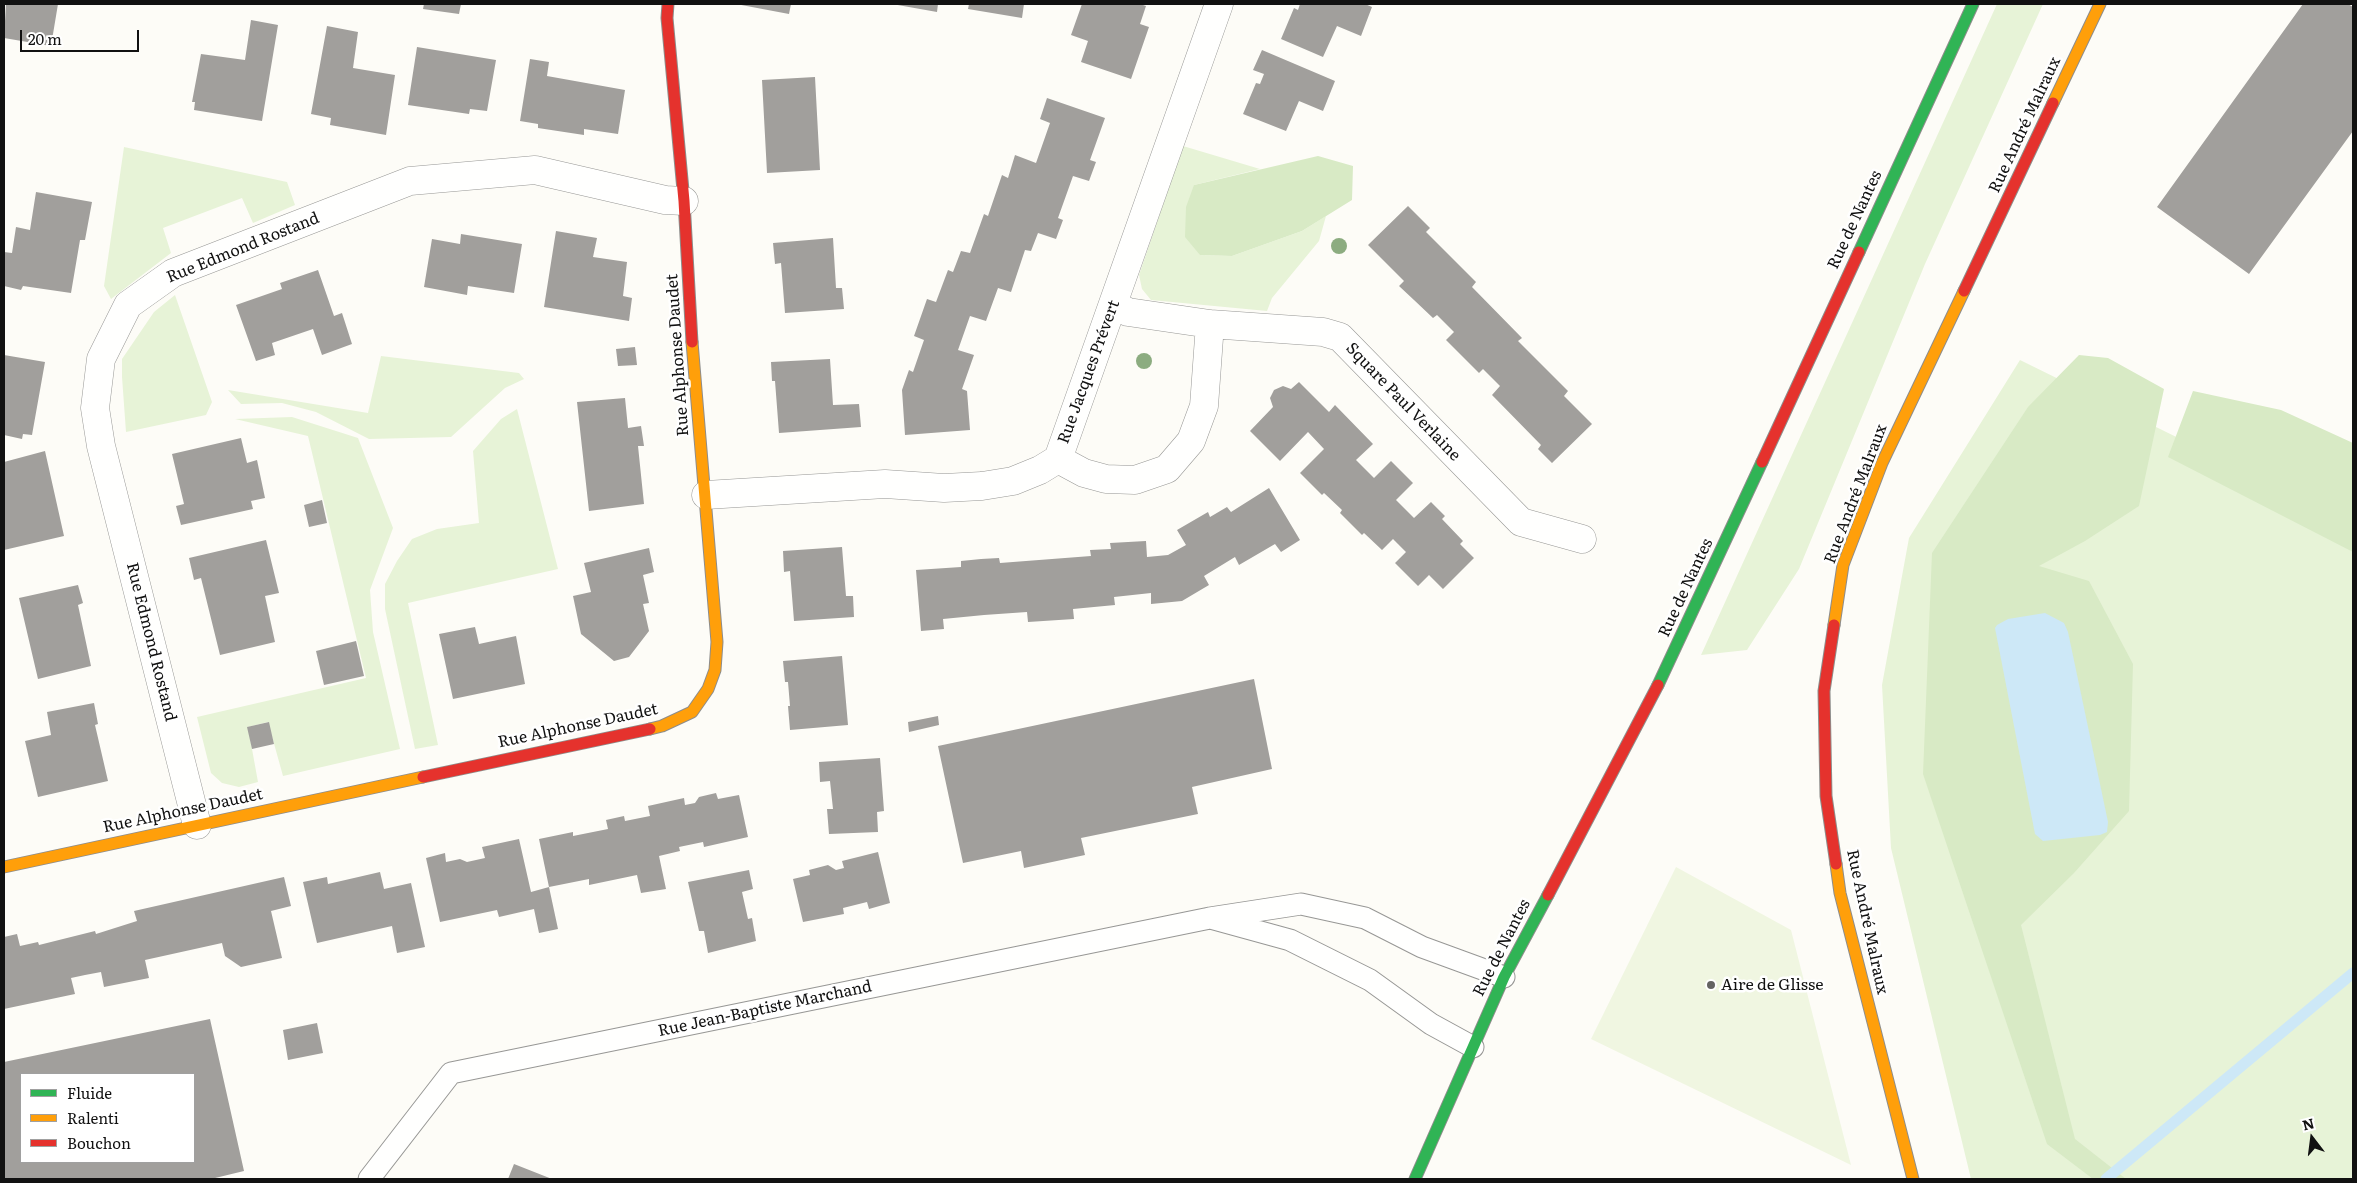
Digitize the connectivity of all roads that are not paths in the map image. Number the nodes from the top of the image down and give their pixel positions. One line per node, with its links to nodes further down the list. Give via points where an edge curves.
1 (668, 4): 5 (street, Rue Alphonse Daudet)
2 (1219, 4): 6 (street, Rue Jacques Prévert)
3 (1973, 4): 14 (street, Rue de Nantes, via 1672,657)
4 (2100, 4): 18 (street, Rue André Malraux, via 1882,464 1843,565 1824,691 1826,796 1840,893)
5 (684, 201): 9 (street, Rue Alphonse Daudet, via 693,363); 11 (street, Rue Edmond Rostand, via 665,200 535,170 410,181 173,274 128,305 101,359 95,408 101,446)
6 (1113, 304): 7 (street, Square Paul Verlaine, via 1128,312); 8 (street, Rue Jacques Prévert)
7 (1210, 324): 8 (street, via 1204,406 1191,441 1167,469 1135,480 1106,479 1084,473); 10 (street, Square Paul Verlaine, via 1323,332 1340,337 1520,522)
8 (1058, 459): 9 (street, Rue Jacques Prévert, via 1014,481 982,486 944,488 885,484)
9 (706, 495): 11 (street, Rue Alphonse Daudet, via 715,670 708,688 692,712 662,726)
10 (1582, 539)
11 (197, 825): 12 (street, Rue Alphonse Daudet)
12 (4, 867)
13 (1210, 918): 14 (lane, Rue Jean-Baptiste Marchand, via 1301,904 1365,918 1422,948); 15 (lane, via 1290,940 1370,980 1431,1024); 16 (lane, Rue Jean-Baptiste Marchand, via 451,1073)
14 (1504, 978): 15 (street, Rue de Nantes)
15 (1473, 1047): 17 (street, Rue de Nantes)
16 (369, 1179)
17 (1415, 1179)
18 (1913, 1179)

